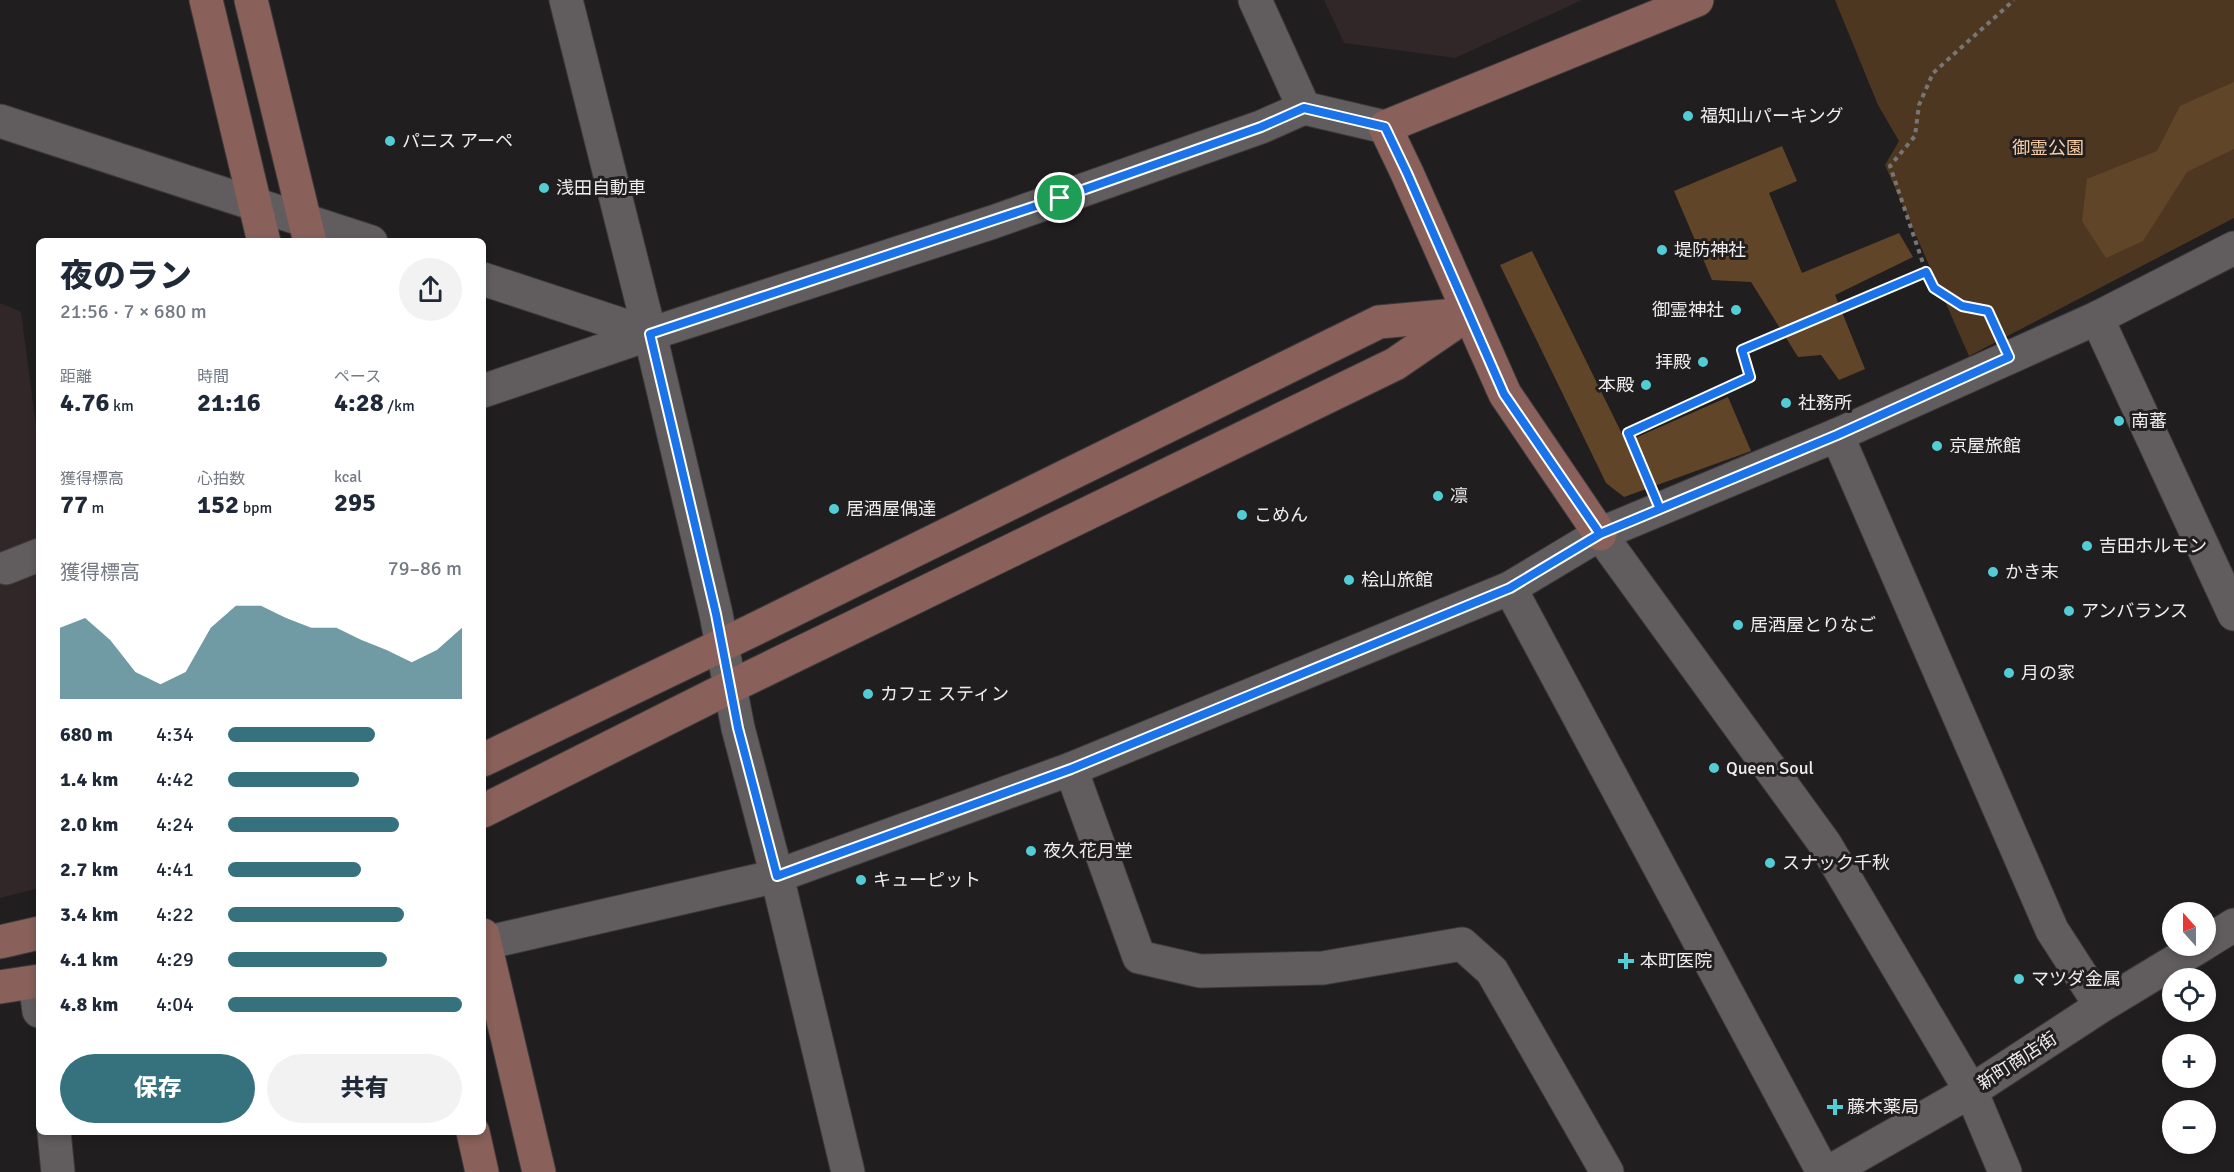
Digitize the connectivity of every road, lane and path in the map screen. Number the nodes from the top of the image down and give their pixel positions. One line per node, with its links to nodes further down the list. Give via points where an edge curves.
1 (206, 0): 10 (street)
2 (251, 0): 11 (street)
3 (566, 0): 19 (street)
4 (1255, 0): 7 (street)
5 (1696, 0): 9 (street)
6 (2014, 0): 15 (path, via 1933,73 1918,105 1915,136 1890,166)
7 (1304, 108): 9 (street); 19 (street, via 1261,127 993,222)
8 (0, 121): 10 (street)
9 (1385, 127): 17 (street)
10 (254, 203): 11 (street); 12 (street)
11 (307, 230): 13 (street)
12 (263, 238)
13 (350, 238)
14 (2234, 248): 18 (street)
15 (1926, 272): 20 (path, via 1934,288 1962,306 1988,311); 23 (path, via 1742,350 1750,377 1628,433)
16 (486, 280): 19 (street)
17 (1468, 314): 24 (street, via 1504,394); 29 (street, via 1379,322); 30 (street, via 1395,364)
18 (2097, 318): 20 (street); 28 (street)
19 (650, 334): 21 (street); 29 (street)
20 (2009, 357): 22 (street)
21 (486, 390)
22 (1837, 435): 23 (street); 44 (street, via 2052,930)
23 (1660, 509): 24 (street)
24 (1600, 534): 27 (street); 45 (street, via 1825,844)
25 (36, 556): 26 (street)
26 (6, 568)
27 (1510, 588): 32 (street); 53 (street)
28 (2234, 614)
29 (721, 646): 30 (street); 31 (street)
30 (730, 687): 33 (street); 34 (street)
31 (486, 759)
32 (1071, 769): 34 (street); 52 (street, via 1139,957 1200,971 1323,968 1462,944 1492,971)
33 (486, 809)
34 (777, 876): 38 (street); 51 (street)
35 (2234, 925): 37 (street, 新町商店街)
36 (36, 934): 39 (street)
37 (2216, 936)
38 (486, 939)
39 (0, 942)
40 (486, 947): 50 (street)
41 (2183, 956): 44 (street, 新町商店街)
42 (0, 987): 43 (street)
43 (36, 991)
44 (2101, 1006): 45 (street, 新町商店街)
45 (1971, 1090): 54 (street, 新町商店街); 55 (street)
46 (54, 1135): 48 (street)
47 (474, 1135): 49 (street)
48 (58, 1172)
49 (482, 1172)
50 (539, 1172)
51 (848, 1172)
52 (1607, 1172)
53 (1823, 1172)
54 (1829, 1172)
55 (2005, 1172)

